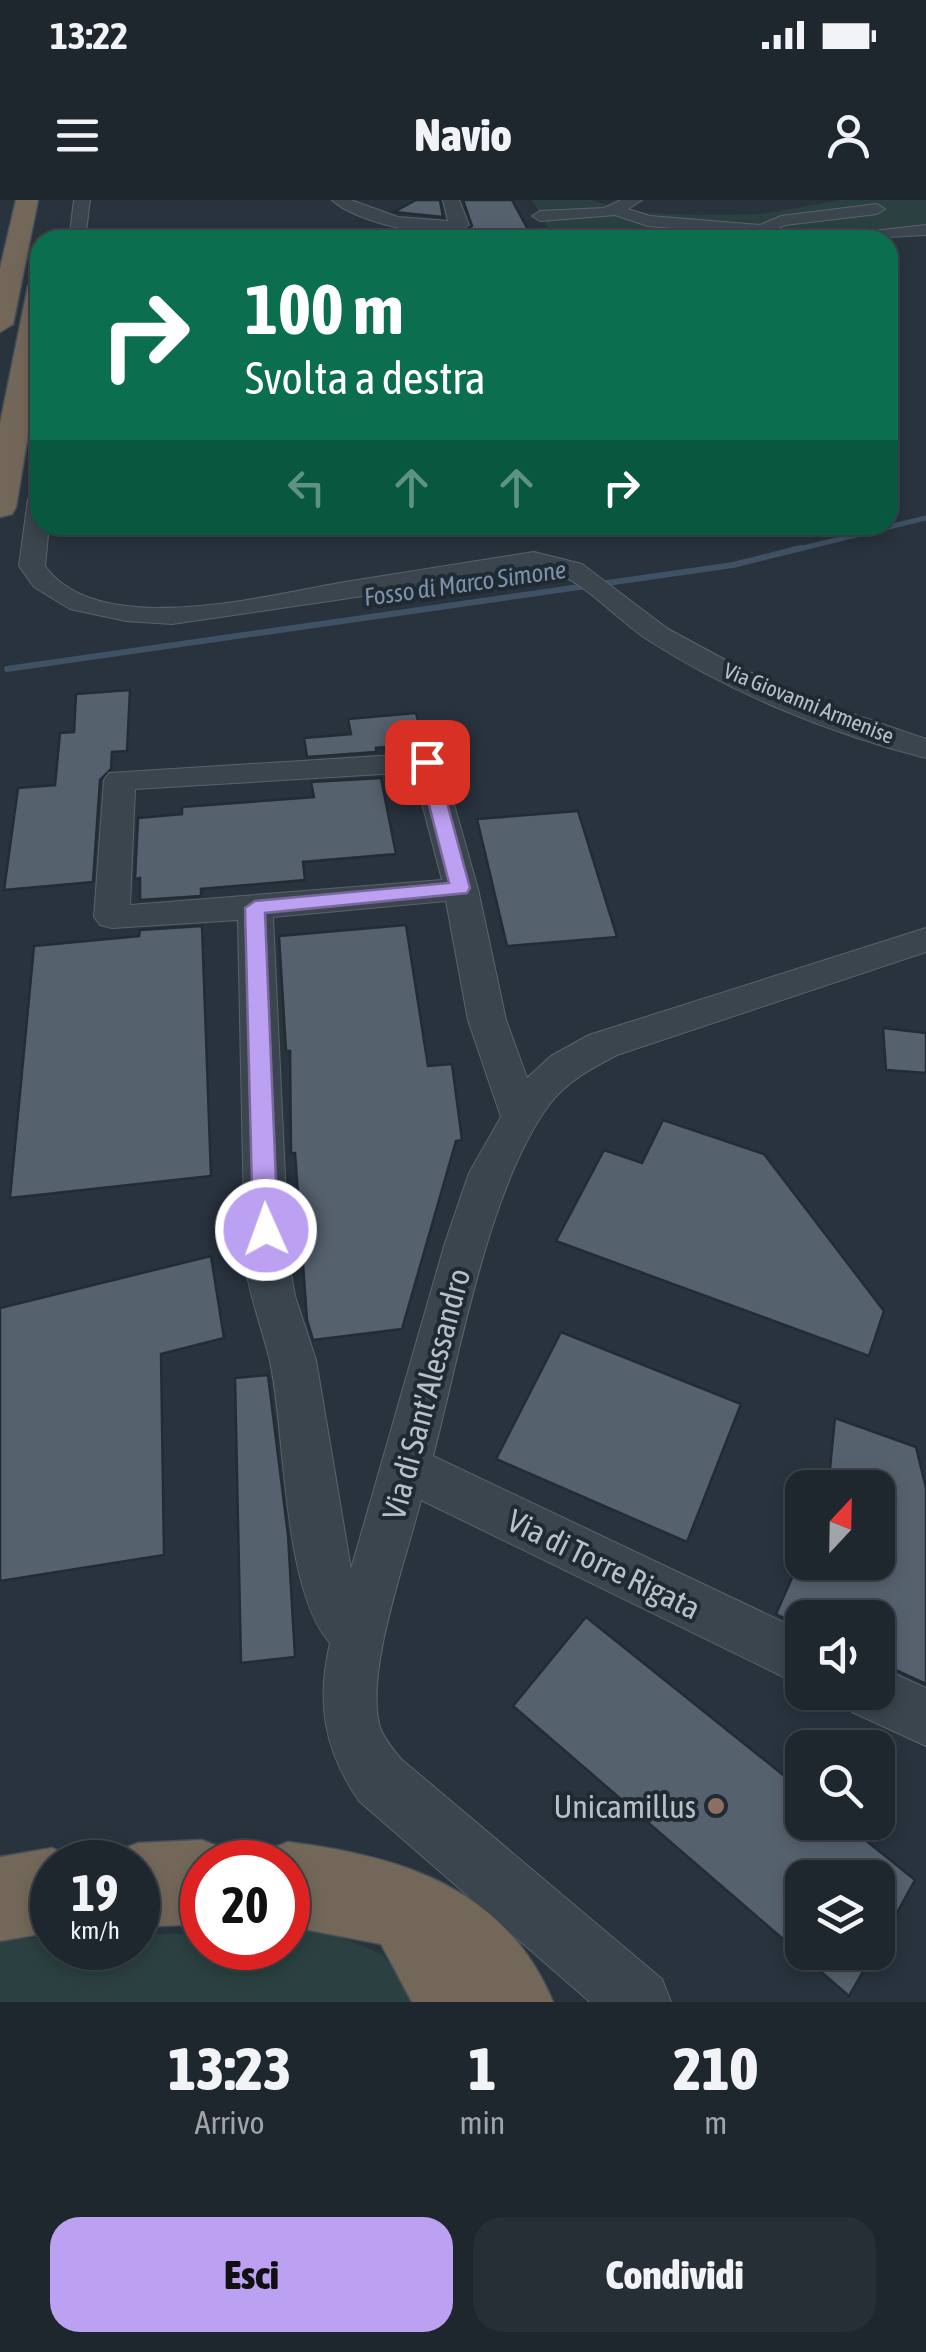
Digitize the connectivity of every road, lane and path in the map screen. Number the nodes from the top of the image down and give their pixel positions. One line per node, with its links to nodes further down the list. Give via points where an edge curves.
1 (27, 200): 13 (highway)
2 (82, 200): 11 (street)
3 (340, 200): 4 (street, via 374,216 461,225)
4 (451, 200)
5 (634, 200): 9 (street, via 606,213)
6 (878, 204): 7 (street); 8 (street, via 781,221 768,230 648,221)
7 (897, 211)
8 (618, 212)
9 (540, 216)
10 (926, 227): 12 (street)
11 (78, 230)
12 (898, 231)
13 (0, 324)
14 (30, 341): 15 (highway)
15 (0, 507)
16 (35, 535): 17 (street, Via Giovanni Armenise, via 37,576 60,595 155,616 230,610 534,560 562,563 655,631 753,684)
17 (926, 748)
18 (460, 888): 19 (street); 19 (street, via 427,762 120,780 112,917); 21 (street, via 487,1020)
19 (255, 908): 23 (street, via 267,1264 290,1342 327,1586 337,1612)
20 (926, 940): 21 (street, Via di Sant'Alessandro, via 602,1045 554,1074)
21 (520, 1114): 22 (street, Via di Sant'Alessandro, via 490,1173 467,1243)
22 (406, 1468): 23 (street, Via di Sant'Alessandro); 24 (street, Via di Torre Rigata)
23 (359, 1635): 31 (street, Via di Sant'Alessandro, via 348,1700 353,1738 369,1766)
24 (785, 1652)
25 (895, 1703): 26 (street)
26 (926, 1718)
27 (310, 1887): 28 (highway)
28 (405, 1909): 29 (highway); 30 (highway, via 464,1942)
29 (461, 2002)
30 (510, 2002)
31 (638, 2002)

